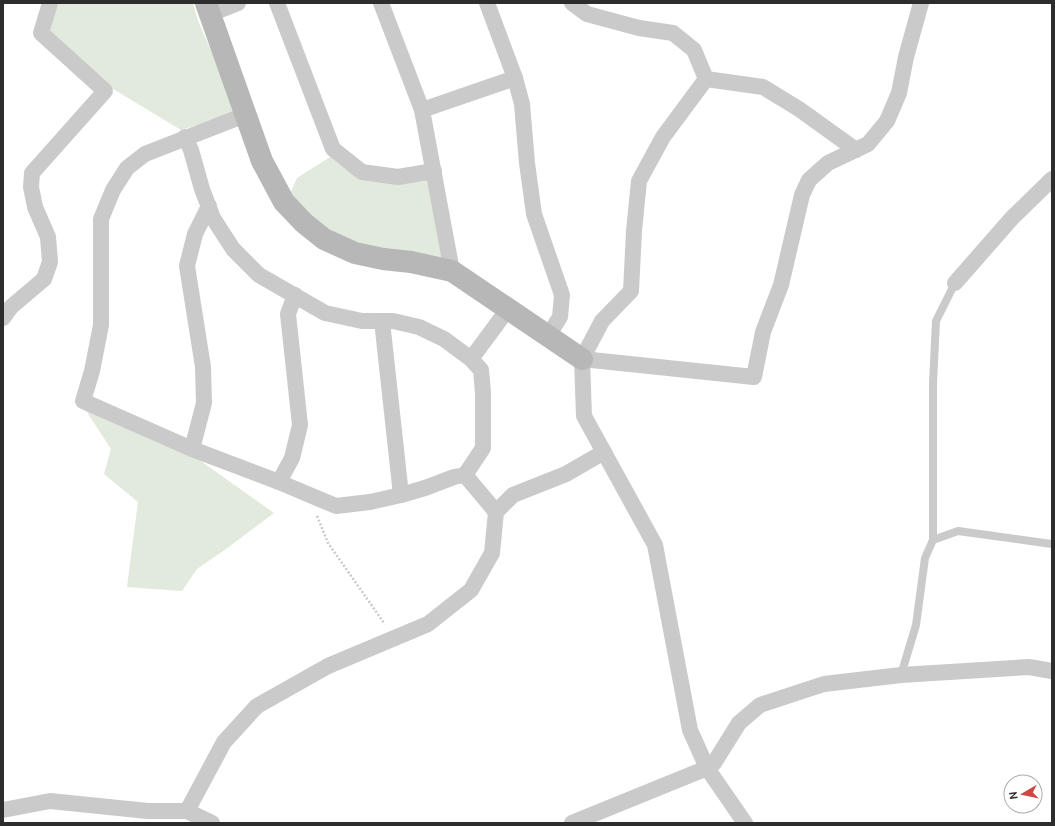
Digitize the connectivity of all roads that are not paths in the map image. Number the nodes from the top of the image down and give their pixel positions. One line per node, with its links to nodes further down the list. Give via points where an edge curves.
1 (50, 3): 22 (street, via 41,34 104,91 32,173 31,187 48,237 50,262 44,279 11,307)
2 (238, 3): 8 (street)
3 (277, 3): 15 (street, via 333,150 362,172 398,177)
4 (381, 3): 11 (street)
5 (488, 3): 9 (street)
6 (572, 3): 10 (street, via 587,14 639,28 674,33 694,50)
7 (921, 3): 14 (street, via 899,93 887,121 868,144)
8 (208, 8): 12 (street)
9 (515, 78): 11 (street); 24 (street, via 522,104 534,214 562,295 560,317)
10 (706, 78): 14 (street, via 763,87); 26 (street, via 663,137 640,181 631,291 602,321)
11 (422, 110): 15 (street)
12 (245, 115): 13 (street); 18 (street, via 262,161 284,202 324,239 355,253)
13 (185, 137): 17 (street); 27 (street, via 145,154 127,168 113,190 100,219 101,325 83,401)
14 (856, 150): 26 (street, via 828,163 809,180 802,195 780,285 763,332 754,377)
15 (434, 171): 18 (street)
16 (1052, 179): 19 (street, via 1012,218)
17 (209, 206): 20 (street, via 213,218 243,260 258,275); 27 (street, via 195,234 187,266 203,367 204,403)
18 (452, 271): 21 (street)
19 (955, 282): 33 (lane, via 936,321 933,383)
20 (295, 295): 23 (street, via 324,312 362,321); 30 (street, via 288,314 300,425 292,458)
21 (508, 309): 24 (street); 25 (street)
22 (3, 318)
23 (382, 321): 25 (street, via 419,327 444,339); 31 (street)
24 (548, 336): 26 (street)
25 (471, 359): 29 (street, via 481,370 484,393 483,448)
26 (582, 360): 28 (street, via 584,416)
27 (192, 449): 30 (street)
28 (604, 452): 32 (street, via 566,474 513,495); 37 (street, via 655,545 690,730)
29 (465, 475): 31 (street); 32 (street)
30 (279, 482): 31 (street, via 336,506)
31 (401, 495)
32 (496, 512): 39 (street, via 492,553 471,590 428,624 328,666 257,706 224,742)
33 (933, 540): 34 (lane, via 958,531); 36 (lane, via 925,558 916,625)
34 (1052, 544)
35 (1052, 671): 36 (street, via 1029,667)
36 (902, 675): 37 (street, via 824,684 760,704 739,723 714,763)
37 (707, 768): 41 (street); 42 (street)
38 (3, 810): 39 (street, via 50,802)
39 (187, 812): 40 (street)
40 (212, 823)
41 (572, 823)
42 (745, 823)

